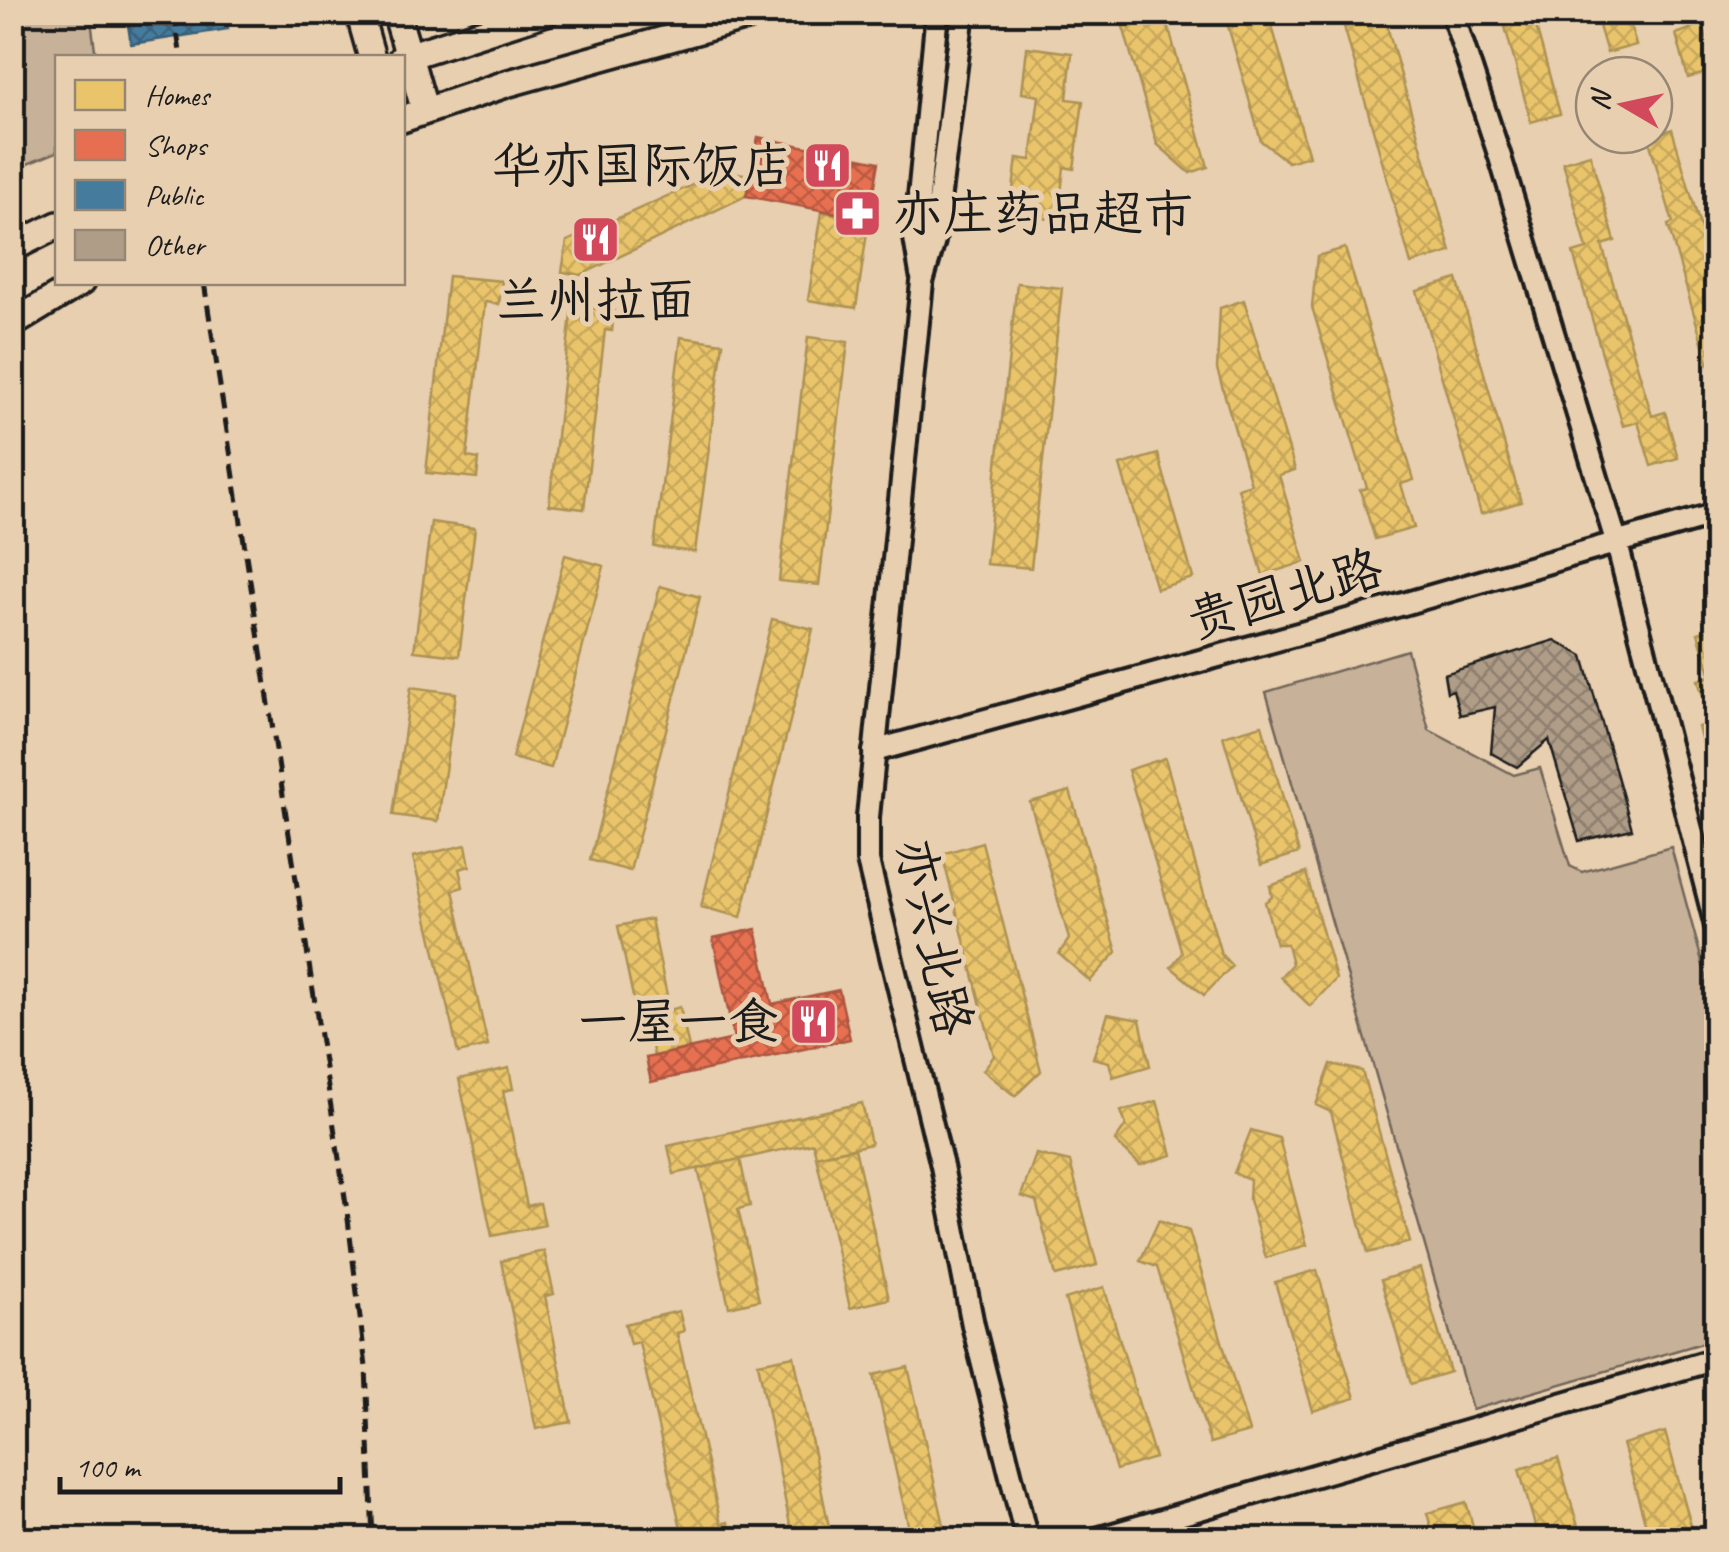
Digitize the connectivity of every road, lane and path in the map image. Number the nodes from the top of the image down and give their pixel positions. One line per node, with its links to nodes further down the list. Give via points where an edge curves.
1 (359, 12): 8 (main road)
2 (396, 12): 9 (main road)
3 (546, 12): 9 (main road)
4 (764, 12): 10 (main road)
5 (937, 12): 13 (street, 亦兴北路, via 915,238)
6 (962, 12): 13 (street, 亦兴北路, via 934,241)
7 (1452, 12): 17 (street)
8 (371, 55)
9 (406, 56): 10 (main road)
10 (414, 115)
11 (55, 226): 12 (main road)
12 (12, 248)
13 (922, 282): 18 (street, 亦兴北路)
14 (76, 285): 15 (main road)
15 (12, 324)
16 (1716, 514): 17 (street, 贵园北路)
17 (1617, 544): 18 (street, 贵园北路); 19 (street)
18 (874, 751): 21 (street, 亦兴北路, via 868,862)
19 (1716, 926)
20 (1716, 1359): 22 (street)
21 (1027, 1540)
22 (1093, 1540)

